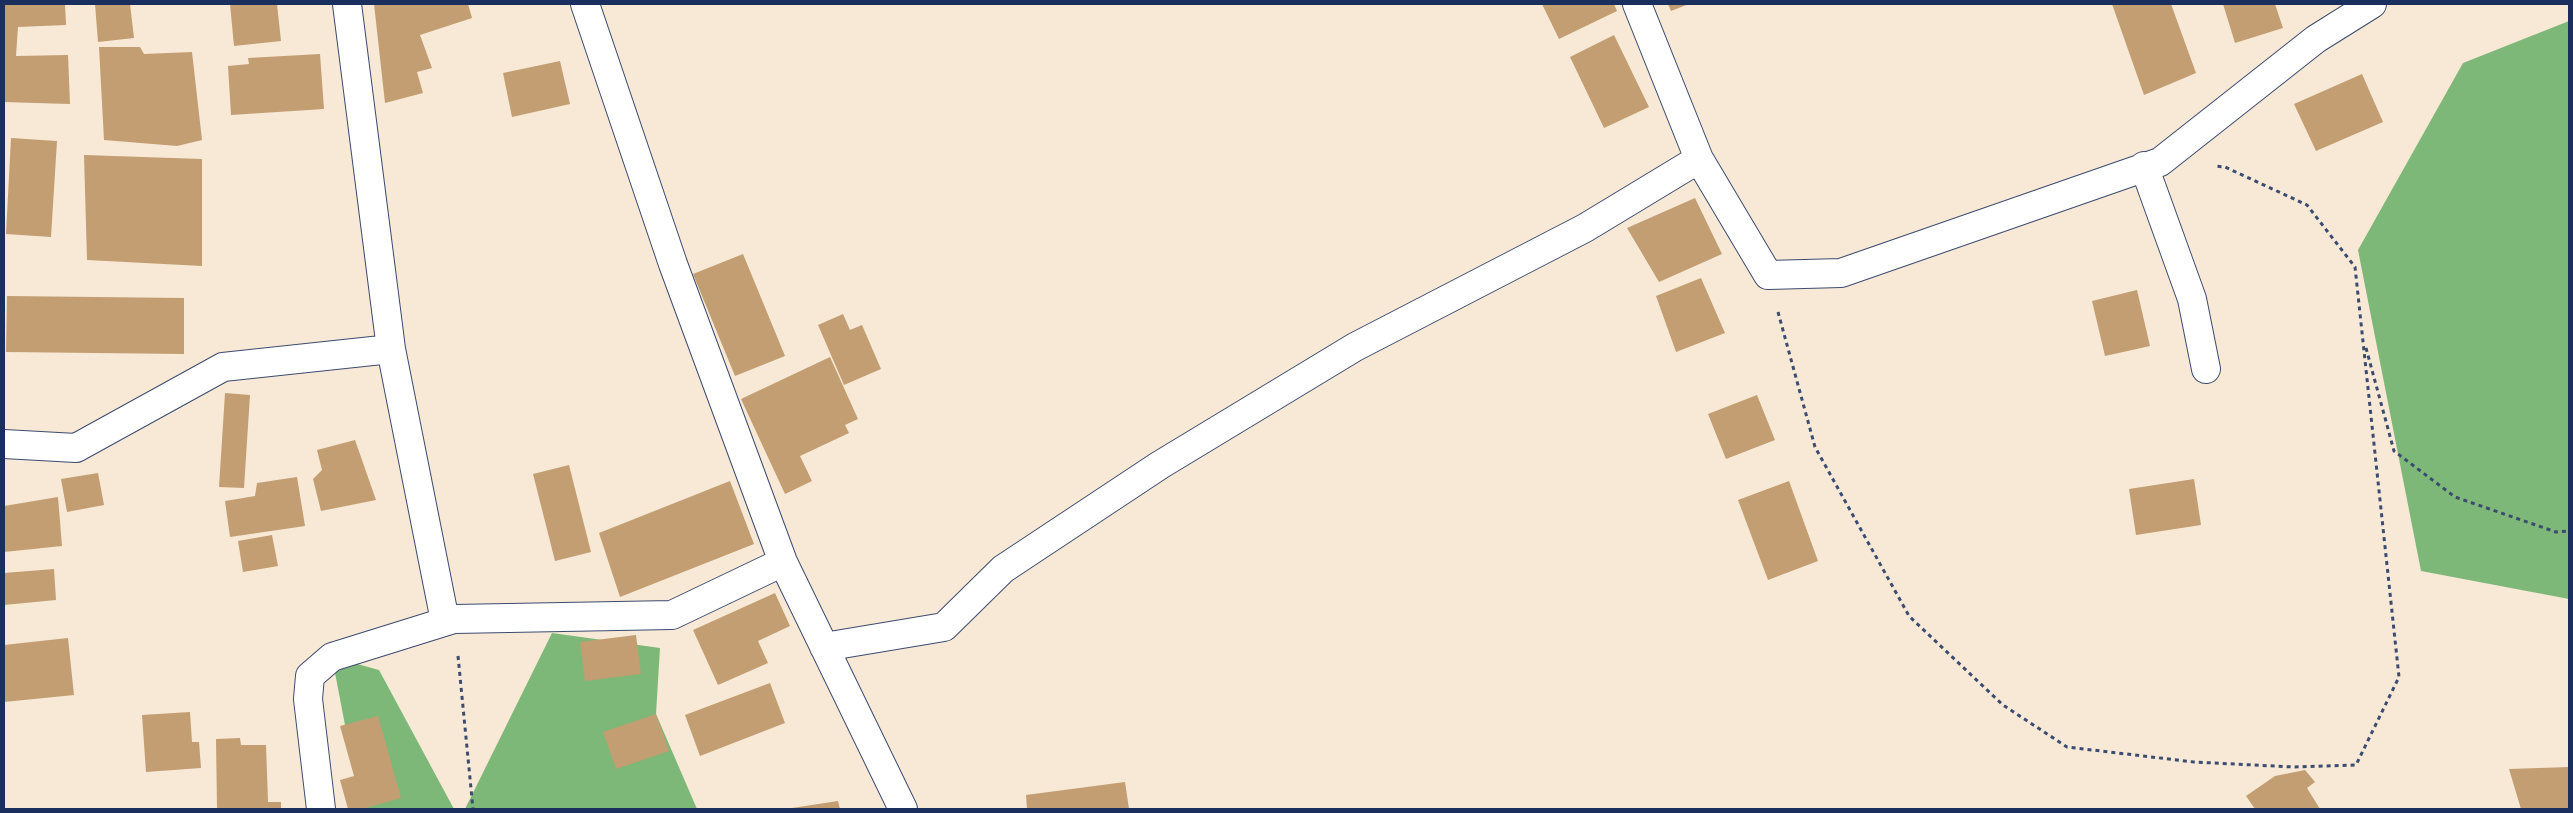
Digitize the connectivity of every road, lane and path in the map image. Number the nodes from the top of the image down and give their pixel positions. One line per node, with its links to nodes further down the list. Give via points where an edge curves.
1 (347, 4): 9 (street)
2 (585, 4): 13 (street, via 673,264)
3 (1637, 4): 5 (street)
4 (2372, 4): 6 (street, via 2316,38)
5 (1699, 159): 7 (street); 15 (street, via 1585,228 1355,347 1160,465 1003,570 944,627)
6 (2152, 164): 7 (street, via 1841,274); 8 (path, via 2225,167 2308,205 2355,267); 10 (street, via 2192,299)
7 (1768, 275): 8 (path, via 1815,447 1909,616 2003,705 2067,747 2194,762 2294,767 2356,765 2400,677)
8 (2364, 338): 12 (path, via 2394,451 2456,497 2556,532)
9 (391, 349): 11 (street, via 223,367 76,448); 14 (street)
10 (2206, 369)
11 (4, 444)
12 (2569, 531)
13 (783, 562): 14 (street, via 672,616); 15 (street)
14 (450, 620): 16 (street, via 332,657 310,676 308,699); 17 (path)
15 (824, 647): 18 (street)
16 (320, 809)
17 (473, 809)
18 (903, 809)

